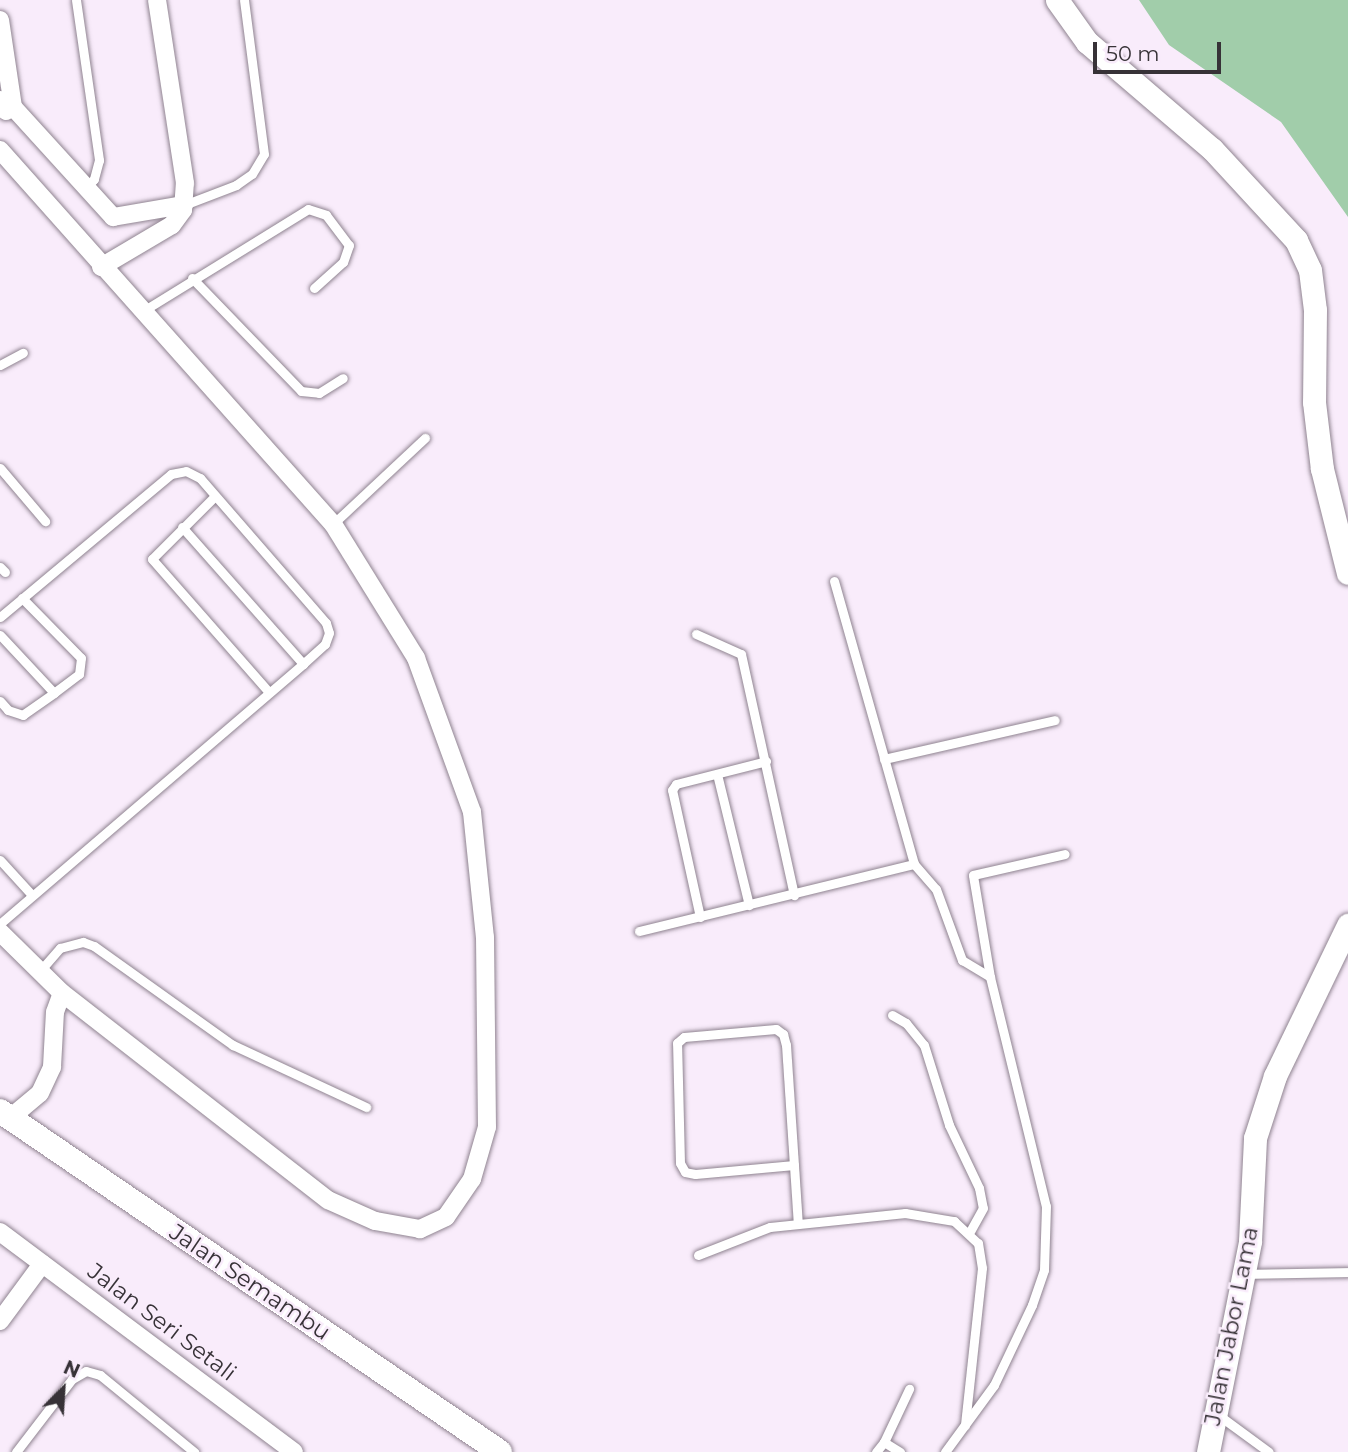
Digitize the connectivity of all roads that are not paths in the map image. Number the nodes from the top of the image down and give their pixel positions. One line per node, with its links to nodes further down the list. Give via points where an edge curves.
1 (76, 0): 8 (lane, via 99,160 94,179)
2 (157, 0): 9 (street, via 185,183)
3 (244, 0): 9 (lane, via 264,154 252,174 236,185)
4 (1057, 0): 23 (street, via 1087,42 1212,149 1296,240 1310,270 1315,310 1314,402 1322,469)
5 (0, 20): 6 (street)
6 (4, 107): 8 (street)
7 (0, 150): 10 (street)
8 (84, 189): 9 (street, via 113,217)
9 (184, 205): 10 (street, via 172,225)
10 (101, 267): 13 (street)
11 (192, 278): 12 (lane, via 308,209 327,215 349,245 343,262); 13 (lane); 16 (lane, via 301,391 319,393)
12 (314, 288)
13 (142, 312): 21 (street)
14 (23, 354): 15 (lane)
15 (0, 365)
16 (343, 378)
17 (425, 438): 21 (lane)
18 (0, 468): 20 (lane)
19 (215, 496): 22 (lane); 25 (lane, via 194,473 171,474); 29 (lane, via 326,623 325,644)
20 (45, 521)
21 (332, 524): 50 (street, via 416,657 472,812 485,937 489,1044 487,1127 472,1179 446,1217 420,1229 375,1221 328,1200)
22 (182, 527): 29 (lane); 30 (lane, via 152,555 153,563)
23 (1348, 573)
24 (834, 581): 34 (lane)
25 (22, 598): 26 (lane); 31 (lane, via 82,658 79,674)
26 (0, 617)
27 (696, 634): 35 (lane, via 741,654)
28 (0, 635): 31 (lane)
29 (303, 664): 30 (lane)
30 (269, 692): 40 (lane)
31 (54, 693): 32 (lane, via 23,715 8,710)
32 (0, 701)
33 (1055, 720): 34 (lane)
34 (884, 759): 39 (lane)
35 (766, 761): 36 (lane); 41 (lane)
36 (717, 774): 42 (lane); 43 (lane, via 676,784 672,790)
37 (1065, 854): 49 (lane, via 973,875)
38 (0, 860): 40 (lane)
39 (914, 864): 41 (lane); 49 (lane, via 936,889 962,960)
40 (31, 894): 44 (lane)
41 (794, 895): 42 (lane)
42 (749, 905): 43 (lane)
43 (701, 917): 46 (lane)
44 (0, 924)
45 (1348, 925): 61 (street, Jalan Jabor Lama, via 1264,1105 1255,1138 1250,1241)
46 (639, 931)
47 (0, 932): 48 (street)
48 (39, 972): 50 (street); 52 (lane, via 60,948 83,942 94,946 233,1045)
49 (990, 977): 65 (lane, via 1046,1206 1047,1236 1044,1270 1032,1305 994,1385)
50 (62, 993): 53 (street, via 55,1012 52,1067 40,1093)
51 (892, 1015): 56 (lane, via 906,1023 924,1045 949,1125 979,1188 984,1208)
52 (366, 1107)
53 (5, 1115): 70 (main road, Jalan Semambu)
54 (794, 1165): 54 (lane, via 783,1034 776,1030 684,1037 677,1043 680,1163 685,1171 695,1174); 55 (lane)
55 (798, 1224): 56 (lane, via 905,1213 937,1215); 58 (lane, via 738,1236)
56 (970, 1231): 65 (lane, via 978,1243 982,1268)
57 (0, 1232): 59 (street, Jalan Seri Setali)
58 (698, 1255)
59 (42, 1264): 62 (street); 69 (street, Jalan Seri Setali)
60 (1348, 1272): 61 (lane)
61 (1243, 1274): 64 (street, Jalan Jabor Lama)
62 (0, 1321)
63 (909, 1389): 66 (lane)
64 (1215, 1413): 74 (street, Jalan Jabor Lama); 75 (lane)
65 (965, 1427): 73 (lane)
66 (884, 1442): 71 (lane); 72 (lane)
67 (16, 1452): 68 (lane, via 72,1378 86,1371 100,1375)
68 (194, 1452)
69 (294, 1452)
70 (500, 1452)
71 (876, 1452)
72 (900, 1452)
73 (945, 1452)
74 (1208, 1452)
75 (1269, 1452)

